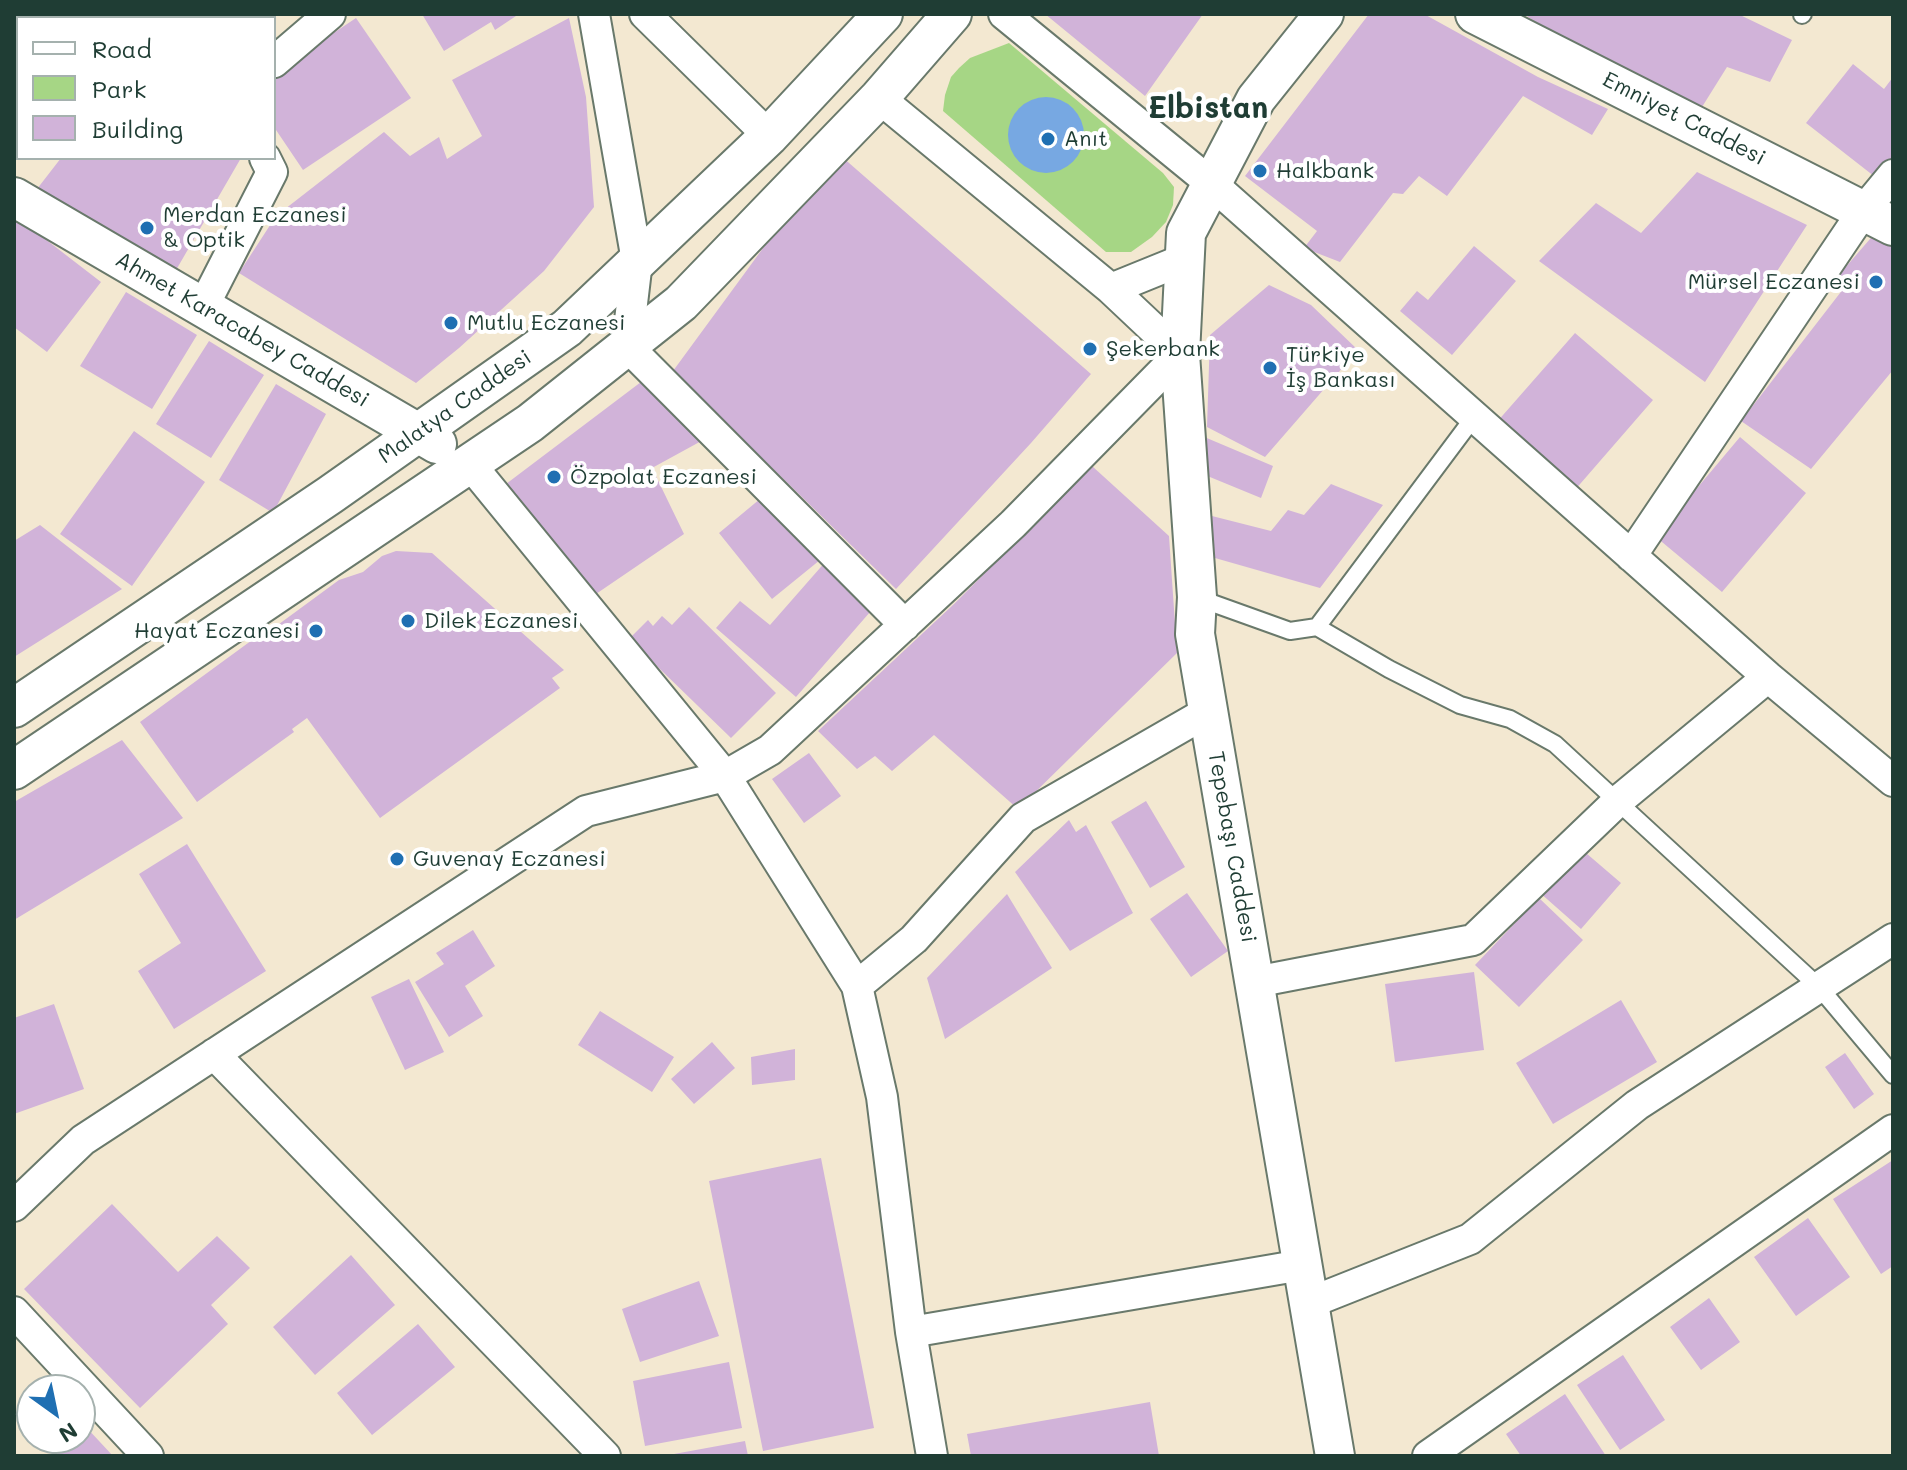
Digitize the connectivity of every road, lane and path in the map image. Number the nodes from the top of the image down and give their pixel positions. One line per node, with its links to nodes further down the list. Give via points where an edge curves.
1 (330, 14): 9 (street)
2 (594, 14): 18 (street)
3 (645, 14): 11 (street)
4 (883, 14): 11 (street, Malatya Caddesi)
5 (952, 14): 10 (street)
6 (1004, 14): 14 (street)
7 (1324, 14): 14 (street, via 1256,99)
8 (1475, 14): 16 (street, Emniyet Caddesi)
9 (276, 60)
10 (879, 98): 19 (street); 21 (street, via 681,303)
11 (769, 136): 18 (street, Malatya Caddesi)
12 (266, 160): 20 (street, via 272,172)
13 (1893, 175): 16 (street)
14 (1212, 184): 17 (street); 23 (street)
15 (14, 197): 20 (street, Ahmet Karacabey Caddesi)
16 (1878, 218): 26 (street)
17 (1186, 246): 19 (street); 22 (street, Tepebaşı Caddesi)
18 (637, 261): 21 (street); 24 (street, Malatya Caddesi, via 567,328)
19 (1111, 289): 22 (street)
20 (203, 307): 24 (street, Ahmet Karacabey Caddesi)
21 (627, 346): 25 (street); 28 (street)
22 (1180, 354): 27 (street, Tepebaşı Caddesi); 28 (street)
23 (1474, 417): 26 (street); 29 (lane)
24 (418, 433): 25 (street, Ahmet Karacabey Caddesi); 31 (street, Malatya Caddesi)
25 (470, 464): 33 (street); 34 (street)
26 (1631, 556): 30 (street)
27 (1197, 597): 29 (lane, via 1290,631); 32 (street, Tepebaşı Caddesi, via 1195,634)
28 (905, 625): 34 (street, via 770,750)
29 (1317, 627): 36 (lane, via 1460,705 1510,719 1555,744)
30 (1768, 677): 35 (street); 36 (street)
31 (14, 708)
32 (1209, 711): 38 (street, Tepebaşı Caddesi); 39 (street, via 1023,818 914,939)
33 (14, 770)
34 (725, 776): 39 (street); 41 (street, via 586,811)
35 (1893, 781)
36 (1618, 801): 38 (street, via 1473,940); 40 (lane)
37 (1893, 939): 40 (street)
38 (1255, 982): 45 (street, Tepebaşı Caddesi)
39 (857, 986): 48 (street, via 882,1097)
40 (1819, 987): 42 (lane); 46 (street, via 1637,1105 1470,1239)
41 (214, 1054): 44 (street, via 83,1140); 50 (street)
42 (1893, 1075)
43 (1893, 1130): 53 (street)
44 (14, 1206)
45 (1302, 1265): 46 (street, Tepebaşı Caddesi); 48 (street)
46 (1309, 1303): 52 (street, Tepebaşı Caddesi)
47 (14, 1312): 49 (street)
48 (911, 1332): 51 (street)
49 (148, 1456)
50 (605, 1456)
51 (932, 1456)
52 (1335, 1456)
53 (1428, 1456)

